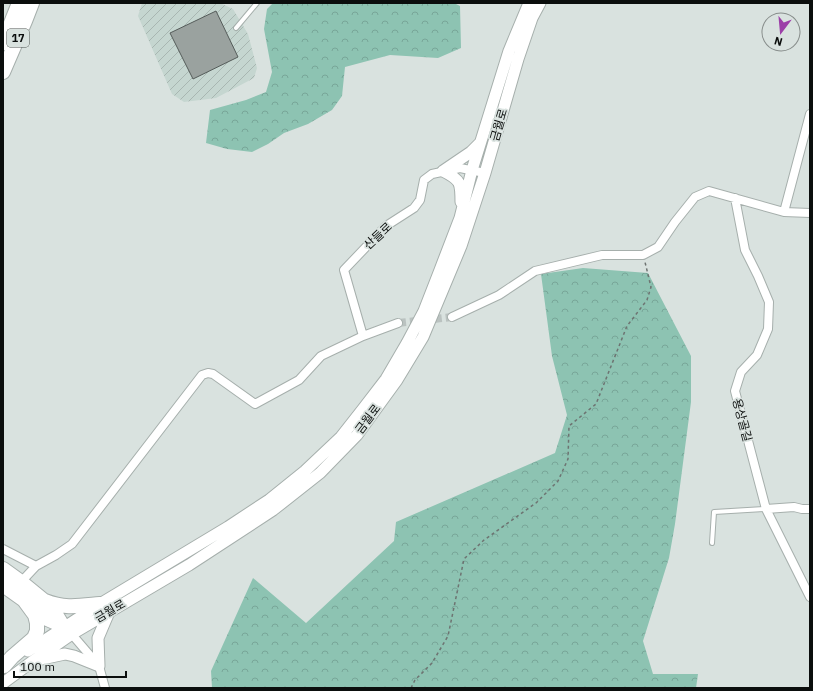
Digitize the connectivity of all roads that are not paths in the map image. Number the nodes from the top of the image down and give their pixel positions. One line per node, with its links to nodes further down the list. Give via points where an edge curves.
1 (19, 3): 7 (highway, 17)
2 (32, 3): 8 (highway, 17)
3 (258, 3): 6 (lane)
4 (529, 3): 10 (main road, 금월로, via 509,51)
5 (540, 3): 13 (main road, 금월로, via 532,18 518,60)
6 (236, 28)
7 (3, 43)
8 (3, 72)
9 (810, 114): 15 (street)
10 (482, 141): 11 (main road, 금월로); 12 (main road, via 471,152)
11 (472, 170): 12 (street, 산들로, via 460,168); 13 (street, 산들로); 17 (main road, 금월로)
12 (443, 171): 17 (main road, via 454,176 460,184); 20 (street, 산들로, via 424,180 420,200 414,208 386,226 344,270)
13 (485, 173): 32 (main road, 금월로, via 461,246 423,337 397,380 357,435 320,473 273,510 189,565)
14 (735, 198): 15 (street); 18 (street, via 709,191 695,197 658,247 643,255 602,255 535,271 499,295); 22 (street, 용상골길, via 745,250 769,302 768,329 757,355 741,372 735,391)
15 (784, 212): 16 (street)
16 (810, 213)
17 (460, 218): 32 (main road, 금월로, via 424,311 408,344 363,410 341,437 269,500)
18 (452, 317)
19 (398, 323): 20 (street)
20 (363, 336): 25 (street, via 321,356 299,380 255,404 212,374 202,375 72,544)
21 (810, 508): 22 (street)
22 (766, 510): 23 (lane, via 714,512); 29 (street, 용상골길)
23 (712, 543)
24 (3, 549): 25 (street)
25 (36, 566): 27 (street)
26 (3, 569): 27 (highway)
27 (21, 582): 31 (highway)
28 (3, 585): 30 (highway)
29 (810, 597)
30 (24, 600): 33 (highway, via 43,617); 36 (highway, via 35,615 37,631 34,638)
31 (43, 600): 32 (highway, via 55,605); 33 (highway, via 54,610)
32 (104, 608): 33 (main road, 금월로); 35 (main road, via 98,638)
33 (68, 630): 34 (main road, 금월로); 35 (street); 36 (main road, 금월로)
34 (33, 661): 35 (main road, via 65,654); 37 (main road, 금월로)
35 (99, 666): 38 (street)
36 (4, 667)
37 (3, 683)
38 (105, 688)

